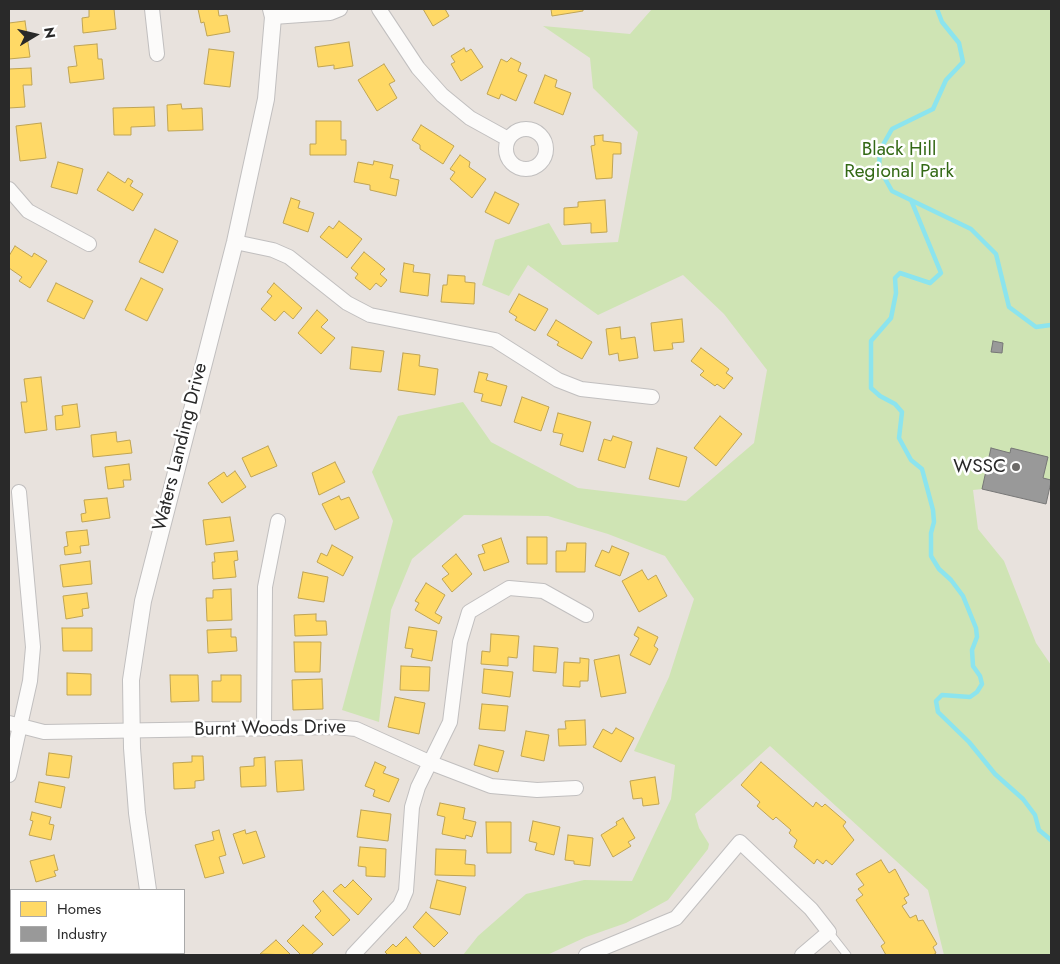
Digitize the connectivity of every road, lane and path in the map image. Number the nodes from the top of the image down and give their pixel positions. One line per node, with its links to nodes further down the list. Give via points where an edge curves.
1 (152, 9): 5 (street)
2 (340, 9): 4 (street, via 330,13)
3 (379, 9): 6 (street, via 418,68 442,95 470,118)
4 (272, 13): 8 (street, Waters Landing Drive, via 266,99)
5 (157, 54)
6 (508, 139)
7 (9, 189): 9 (street, via 28,211)
8 (235, 242): 10 (street, via 273,250 289,258 347,303 370,315 495,340 558,380 581,389); 16 (street, Waters Landing Drive, via 143,601 131,680)
9 (89, 244)
10 (652, 397)
11 (19, 492): 14 (street, via 33,647 30,681)
12 (278, 520): 15 (street, via 264,587)
13 (586, 615): 17 (street, via 543,591 509,588 469,612 460,642 450,722)
14 (15, 725): 16 (street, Burnt Woods Drive, via 44,732); 18 (street)
15 (264, 729): 16 (street, Burnt Woods Drive); 17 (street, Burnt Woods Drive, via 356,728)
16 (131, 731): 20 (street, Waters Landing Drive, via 137,813)
17 (431, 763): 19 (street, Burnt Woods Drive, via 491,786 537,790); 22 (street, via 412,807 406,891 400,905)
18 (9, 775)
19 (576, 788)
20 (148, 889)
21 (829, 932): 23 (street, via 806,903 740,842 676,918); 24 (street); 25 (lane)
22 (353, 955)
23 (586, 955)
24 (802, 955)
25 (847, 955)

